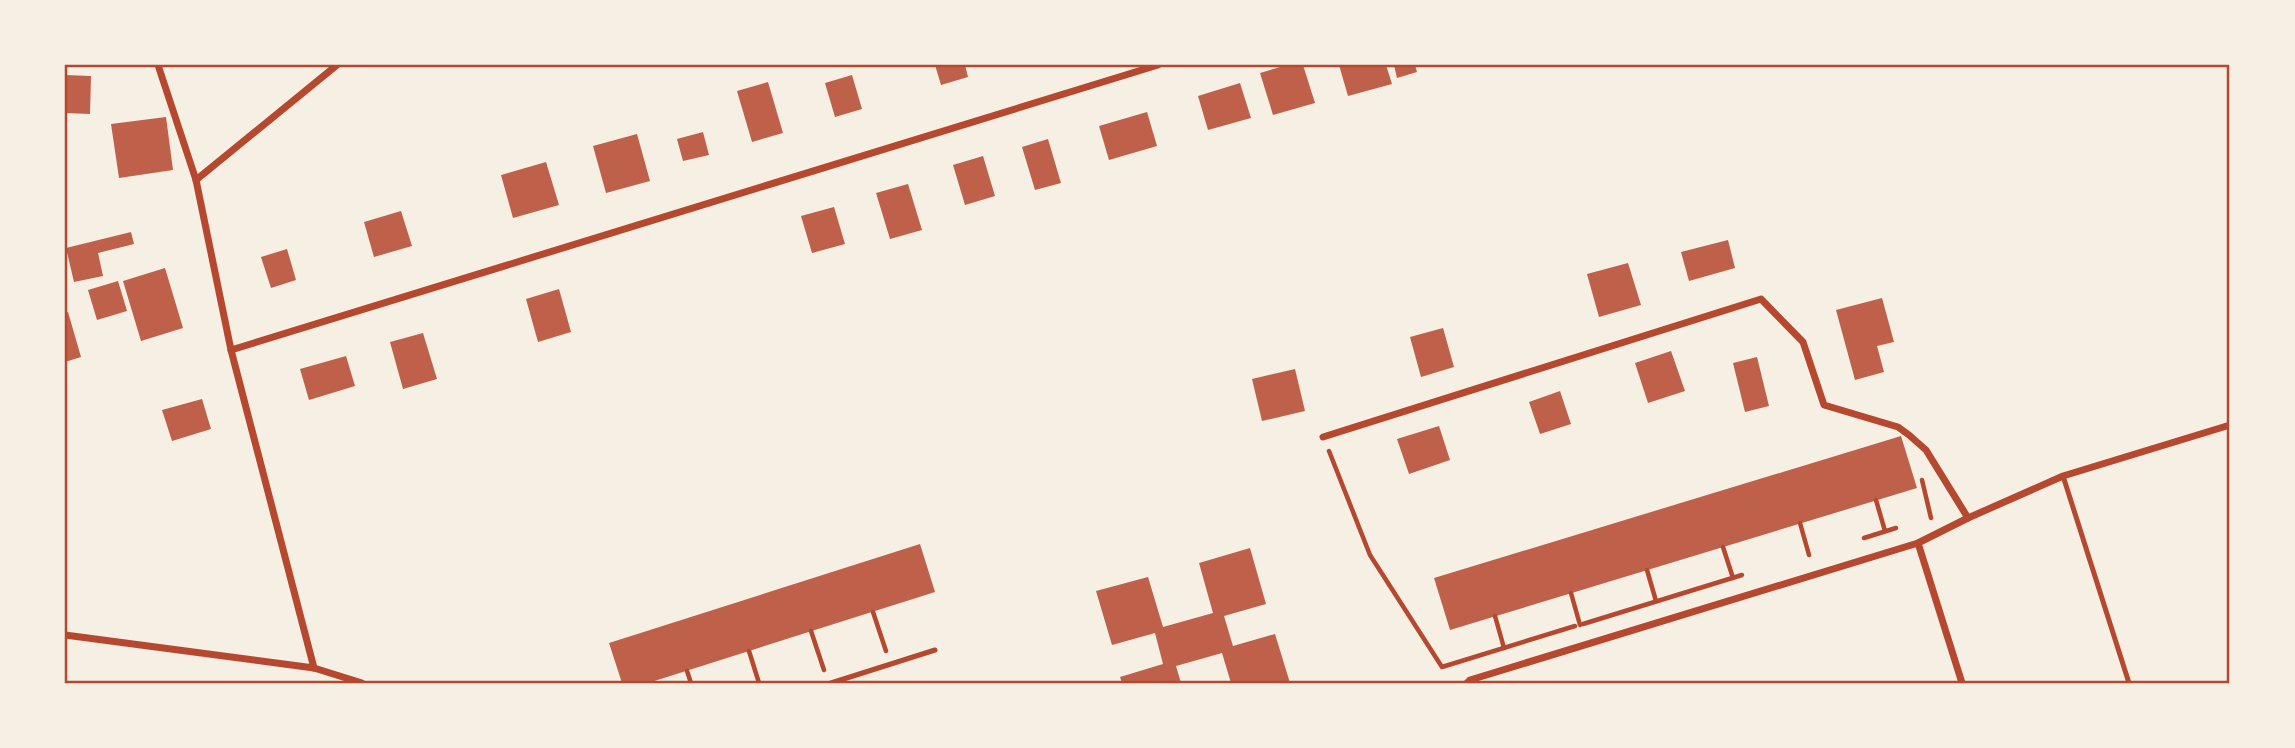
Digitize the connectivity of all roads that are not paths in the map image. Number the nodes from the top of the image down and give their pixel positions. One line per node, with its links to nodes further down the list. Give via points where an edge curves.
1 (158, 65): 4 (street)
2 (337, 65): 4 (street)
3 (1158, 65): 5 (street)
4 (196, 180): 5 (street)
5 (232, 350): 13 (street)
6 (2230, 425): 8 (street)
7 (1323, 437): 9 (street, via 1761,299 1803,342 1824,405 1898,427 1909,435 1926,450)
8 (2063, 476): 9 (street); 18 (lane)
9 (1968, 517): 10 (street)
10 (1918, 543): 16 (street); 17 (street)
11 (65, 635): 13 (street)
12 (935, 650): 15 (lane)
13 (314, 668): 14 (street)
14 (362, 683)
15 (831, 683)
16 (1467, 683)
17 (1962, 683)
18 (2129, 683)

